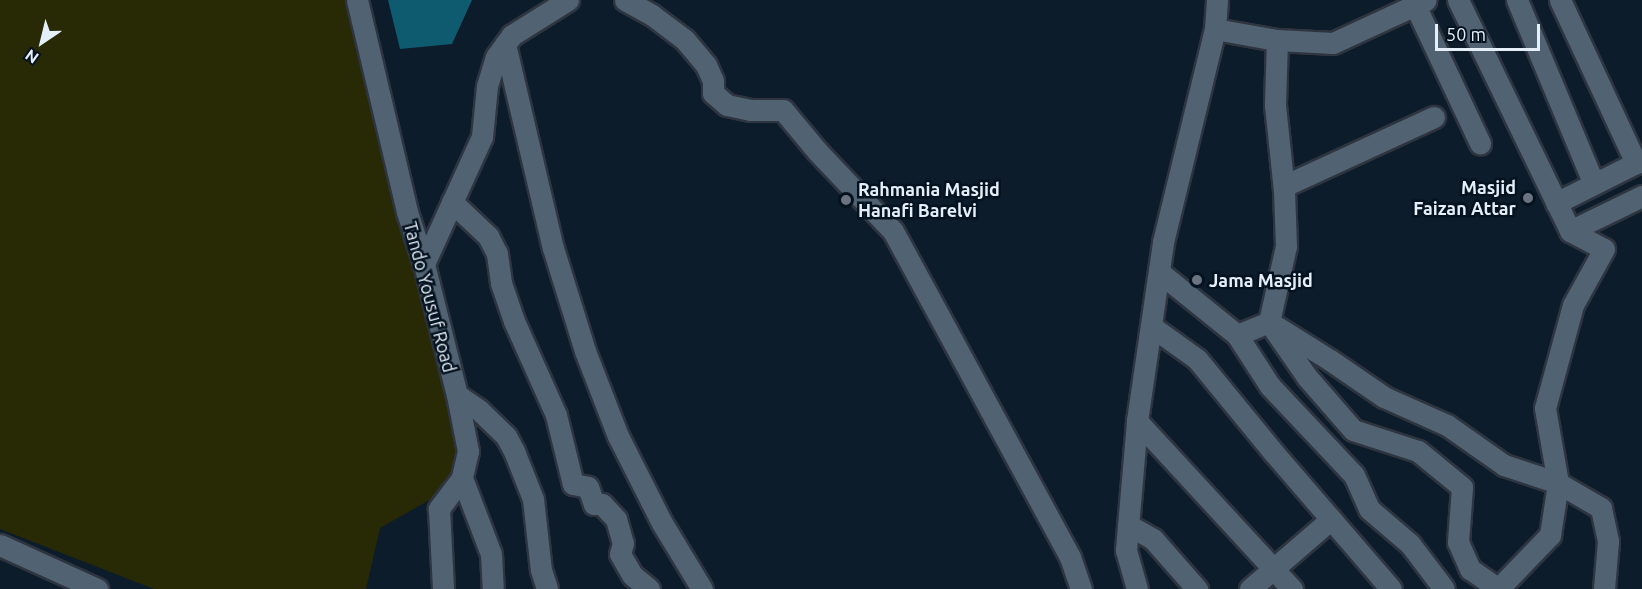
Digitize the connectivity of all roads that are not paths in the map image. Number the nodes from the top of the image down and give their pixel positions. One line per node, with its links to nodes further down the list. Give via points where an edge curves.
1 (357, 0): 21 (street, Tando Yousuf Road, via 407,212)
2 (568, 0): 11 (street, via 512,35)
3 (624, 0): 40 (street, via 685,40 706,65 713,93 727,105 783,110 893,231 1070,557)
4 (1217, 0): 9 (street)
5 (1458, 0): 19 (street)
6 (1517, 0): 15 (street)
7 (1560, 0): 14 (street)
8 (1420, 3): 10 (street, via 1333,43); 13 (street)
9 (1215, 29): 10 (street); 22 (street)
10 (1277, 40): 16 (street, via 1275,105)
11 (505, 44): 18 (street, via 496,57 487,86 482,137); 39 (street, via 553,248 585,351 618,436 662,523)
12 (1434, 117): 16 (street)
13 (1480, 142)
14 (1639, 162): 15 (street)
15 (1594, 184): 19 (street)
16 (1284, 186): 23 (street, via 1286,246)
17 (1642, 196): 20 (street)
18 (452, 202): 21 (street); 38 (street, via 488,236 497,254 501,283 556,416 573,484 588,487 594,504 602,504 616,519 623,543 620,554 632,575)
19 (1556, 203): 20 (street)
20 (1570, 231): 29 (street, via 1604,249 1573,305 1545,408)
21 (424, 264): 26 (street, Tando Yousuf Road)
22 (1159, 272): 24 (street); 25 (street)
23 (1269, 322): 25 (street); 29 (street, via 1384,397 1447,425 1504,465); 47 (street, via 1307,376 1353,430 1418,451 1462,487 1458,542 1470,569)
24 (1151, 326): 27 (street); 30 (street, via 1197,359)
25 (1237, 336): 46 (street, via 1270,386 1354,475 1369,509 1410,544)
26 (457, 395): 28 (street, Tando Yousuf Road, via 468,451); 37 (street, via 507,436 514,451 533,499 541,570)
27 (1137, 421): 31 (street); 33 (street)
28 (462, 478): 34 (street, via 491,554); 36 (street, Tando Yousuf Road, via 439,509)
29 (1558, 483): 47 (street, via 1550,535); 48 (street, via 1601,508 1608,540)
30 (1331, 519): 33 (street); 45 (street)
31 (1128, 525): 41 (street, via 1126,550); 42 (street, via 1153,539)
32 (0, 546): 35 (street)
33 (1273, 568): 43 (street); 44 (street)
34 (493, 588)
35 (97, 589)
36 (443, 589)
37 (547, 589)
38 (649, 589)
39 (702, 589)
40 (1081, 589)
41 (1137, 589)
42 (1197, 589)
43 (1250, 589)
44 (1292, 589)
45 (1391, 589)
46 (1444, 589)
47 (1498, 589)
48 (1604, 589)

